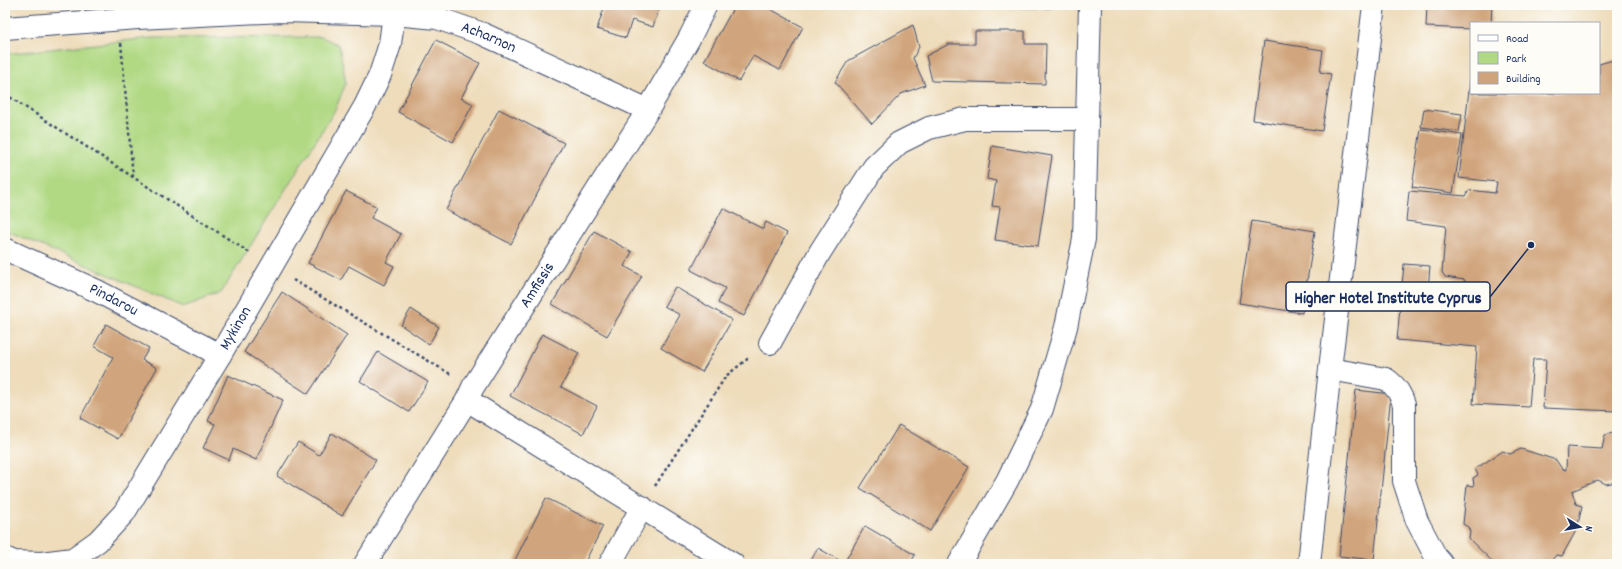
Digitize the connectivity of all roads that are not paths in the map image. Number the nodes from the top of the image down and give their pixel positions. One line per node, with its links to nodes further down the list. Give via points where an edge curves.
1 (706, 5): 6 (street, Amfissis)
2 (1090, 5): 7 (street)
3 (1374, 5): 11 (street)
4 (394, 14): 5 (street, Acharnon, via 283,11 119,19); 6 (street, Acharnon, via 437,18 483,34); 10 (street, Mykinon, via 390,44 380,75 365,106)
5 (5, 28)
6 (648, 110): 12 (street, Amfissis)
7 (1086, 119): 9 (street, via 965,119 929,128 899,143 874,167 820,252); 18 (street, via 1084,239 1063,334 1042,408 1007,481)
8 (5, 249): 10 (street, Pindarou, via 97,291)
9 (770, 343)
10 (220, 355): 14 (street, Mykinon, via 124,513 98,542 73,560 41,564 14,562)
11 (1330, 368): 19 (street); 20 (street, via 1386,380 1394,384 1400,393 1404,404 1404,481 1417,521)
12 (470, 394): 13 (street); 15 (street, Amfissis)
13 (642, 507): 16 (street); 17 (street)
14 (5, 558)
15 (365, 564)
16 (610, 564)
17 (733, 564)
18 (959, 564)
19 (1309, 564)
20 (1442, 564)

